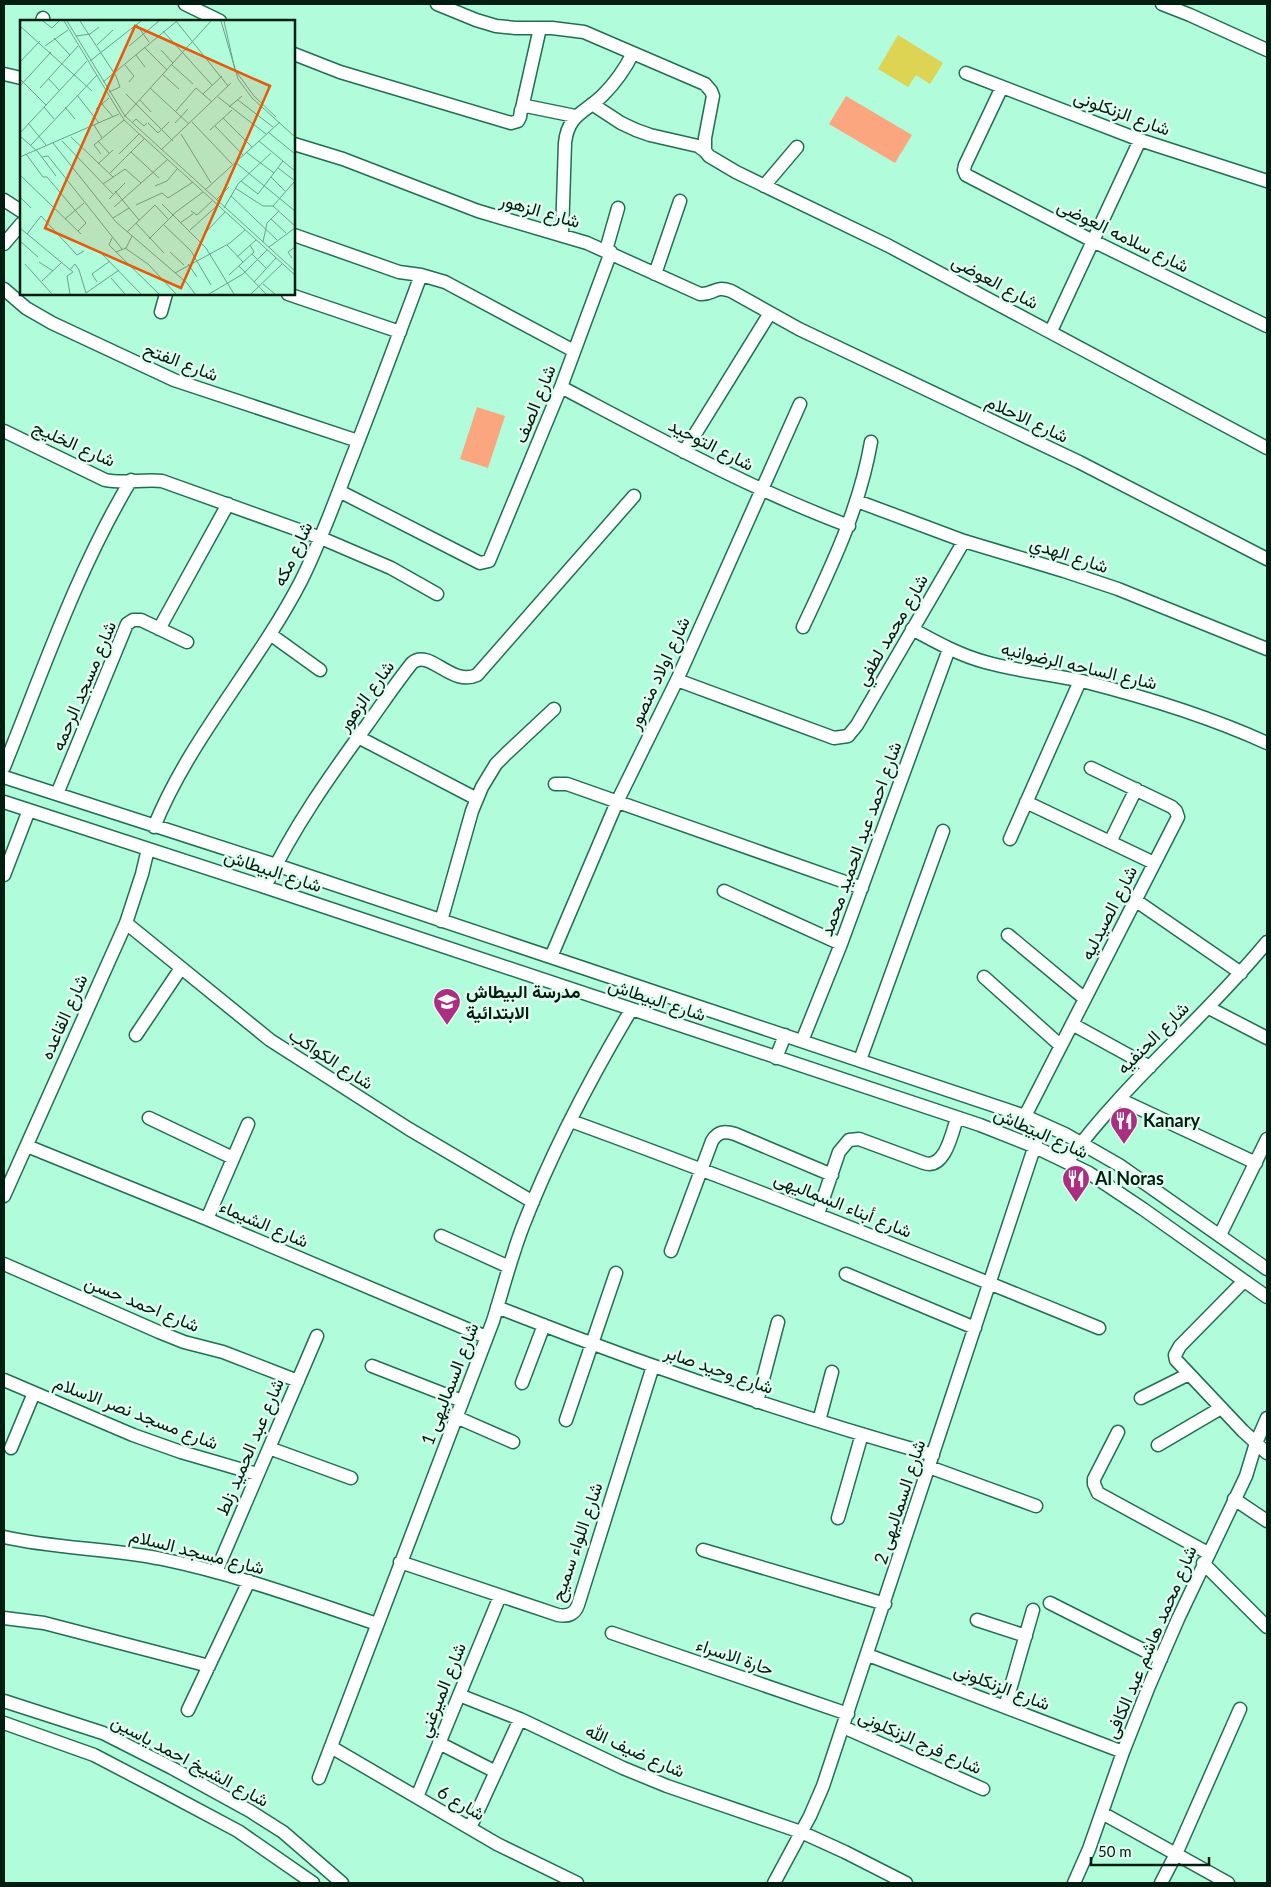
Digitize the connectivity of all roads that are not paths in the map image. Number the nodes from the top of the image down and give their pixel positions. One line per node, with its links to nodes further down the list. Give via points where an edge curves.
1 (185, 4): 4 (street)
2 (437, 4): 5 (street, via 496,26)
3 (1162, 4): 6 (street)
4 (218, 20)
5 (540, 28): 7 (street, via 584,32); 14 (street)
6 (1267, 50)
7 (633, 53): 13 (street, via 615,81); 19 (street, via 708,87 712,96)
8 (295, 54): 14 (street, via 340,72 511,123 519,120)
9 (966, 73): 12 (street, شارع الزنكلونى)
10 (4, 74): 11 (street)
11 (20, 78)
12 (1002, 87): 16 (street, شارع الزنكلونى); 29 (street, شارع سلامه العوضى, via 965,165 965,173)
13 (592, 104): 15 (street); 19 (street, شارع العوضى, via 636,130 690,143)
14 (522, 108): 15 (street, via 528,106)
15 (575, 116): 28 (street, via 566,133)
16 (1140, 140): 20 (street, شارع الزنكلونى); 29 (street)
17 (295, 144): 28 (street, شارع الزهور, via 478,211)
18 (797, 147): 21 (street)
19 (705, 151): 21 (street, شارع العوضى)
20 (1267, 180)
21 (764, 186): 41 (street, شارع العوضى, via 889,246)
22 (4, 200): 25 (street)
23 (680, 201): 32 (street)
24 (618, 208): 31 (street, شارع الصف)
25 (20, 210)
26 (20, 225): 30 (street)
27 (295, 234): 33 (street, via 399,272)
28 (562, 234): 31 (street, شارع الزهور)
29 (1093, 241): 39 (street, شارع سلامه العوضى); 41 (street)
30 (4, 244)
31 (608, 251): 32 (street, شارع الزهور); 42 (street, شارع الصف)
32 (655, 274): 38 (street, شارع الزهور, via 700,294 721,288 732,291)
33 (421, 275): 40 (street, شارع مكه); 42 (street, via 456,288)
34 (4, 289): 46 (street, شارع الفتح, via 26,308 52,323 174,380)
35 (166, 295): 37 (street)
36 (291, 295): 40 (street)
37 (161, 312)
38 (770, 313): 49 (street); 59 (street, شارع الاحلام, via 814,337 1079,462)
39 (1267, 326)
40 (400, 332): 46 (street, شارع مكه)
41 (1051, 332): 48 (street, شارع العوضى)
42 (574, 351): 43 (street, شارع الصف)
43 (561, 386): 49 (street, شارع التوحيد); 52 (street, شارع الصف, via 490,559 484,563)
44 (800, 404): 51 (street, شارع اولاد منصور)
45 (4, 431): 50 (street, شارع الخليج, via 105,480)
46 (358, 441): 52 (street, شارع مكه)
47 (871, 442): 54 (street)
48 (1267, 448)
49 (684, 452): 51 (street, شارع التوحيد)
50 (131, 480): 55 (street, شارع الخليج, via 162,481); 74 (street, via 80,578)
51 (762, 490): 56 (street, شارع التوحيد); 69 (street, شارع اولاد منصور)
52 (339, 491): 57 (street, شارع مكه)
53 (634, 496): 72 (street, شارع الزهور, via 483,670 471,678 464,678 424,659 415,660)
54 (857, 501): 56 (street); 58 (street, شارع الهدي)
55 (228, 504): 57 (street, شارع الخليج); 62 (street)
56 (849, 526): 61 (street)
57 (321, 538): 60 (street, شارع الخليج, via 391,568); 64 (street, شارع مكه)
58 (964, 541): 63 (street, شارع محمد لطفي); 67 (street, شارع الهدي, via 1118,589)
59 (1267, 559)
60 (438, 594)
61 (804, 627)
62 (159, 629): 65 (street, شارع مسجد الرحمه); 79 (street, شارع مسجد الرحمه, via 137,619 127,624)
63 (912, 630): 66 (street, شارع الساحه الرضوانيه); 69 (street, شارع محمد لطفي, via 848,736 834,738)
64 (270, 634): 68 (street); 85 (street, شارع مكه, via 179,775)
65 (187, 642)
66 (949, 649): 70 (street, شارع الساحه الرضوانيه, via 985,662); 94 (street, شارع احمد عبد الحميد محمد)
67 (1267, 649)
68 (320, 670)
69 (677, 680): 82 (street, شارع اولاد منصور)
70 (1080, 681): 73 (street, شارع الساحه الرضوانيه, via 1192,713); 83 (street)
71 (554, 709): 80 (street, via 496,764)
72 (358, 737): 80 (street); 91 (street, شارع الزهور, via 306,812)
73 (1267, 743)
74 (4, 768)
75 (1091, 768): 78 (street, شارع الصيدليه)
76 (4, 777): 79 (street, شارع البيطاش)
77 (555, 784): 82 (street, via 563,783)
78 (1136, 789): 88 (street); 90 (street, شارع الصيدليه, via 1172,807 1178,814)
79 (57, 794): 85 (street, شارع البيطاش)
80 (477, 799): 97 (street)
81 (4, 802): 84 (street, شارع البيطاش)
82 (618, 802): 94 (street); 102 (street, شارع اولاد منصور)
83 (1026, 802): 87 (street); 88 (street)
84 (30, 810): 89 (street, شارع البيطاش); 92 (street)
85 (154, 827): 91 (street, شارع البيطاش)
86 (943, 831): 116 (street)
87 (1010, 839)
88 (1110, 842): 90 (street)
89 (148, 849): 93 (street, شارع البيطاش); 98 (street, شارع القاعده)
90 (1154, 863): 96 (street, شارع الصيدليه)
91 (276, 866): 93 (street, شارع الزهور); 97 (street, شارع البيطاش)
92 (4, 876)
93 (266, 887): 108 (street, شارع البيطاش)
94 (862, 888): 101 (street, شارع احمد عبد الحميد محمد)
95 (724, 891): 101 (street)
96 (1135, 900): 104 (street); 106 (street, شارع الصيدليه)
97 (441, 921): 102 (street, شارع البيطاش)
98 (126, 923): 103 (street, شارع الكواكب); 127 (street, شارع القاعده)
99 (1008, 935): 106 (street)
100 (1267, 942): 104 (street, شارع الحنفيه)
101 (841, 944): 113 (street, شارع احمد عبد الحميد محمد)
102 (550, 957): 111 (street, شارع البيطاش)
103 (181, 968): 110 (street); 136 (street, شارع الكواكب, via 294,1056)
104 (1241, 973): 107 (street, شارع الحنفيه)
105 (984, 977): 114 (street)
106 (1085, 999): 109 (street, شارع الصيدليه)
107 (1209, 1008): 112 (street); 117 (street, شارع الحنفيه)
108 (631, 1010): 115 (street, شارع البيطاش); 122 (street, شارع السماليهى 1)
109 (1072, 1024): 114 (street, شارع الصيدليه); 117 (street)
110 (136, 1035)
111 (784, 1035): 113 (street, شارع البيطاش); 115 (street)
112 (1267, 1038)
113 (802, 1041): 116 (street, شارع البيطاش)
114 (1061, 1046): 119 (street, شارع الصيدليه)
115 (776, 1058): 121 (street, شارع البيطاش)
116 (860, 1060): 119 (street, شارع البيطاش)
117 (1150, 1067): 118 (street, شارع الحنفيه)
118 (1119, 1098): 126 (street, شارع الحنفيه); 131 (street)
119 (1025, 1116): 124 (street, شارع البيطاش)
120 (149, 1118): 129 (street)
121 (958, 1118): 128 (street, شارع البيطاش); 133 (street, via 937,1163 928,1164 854,1139 842,1148)
122 (571, 1120): 132 (street, شارع أبناء السماليهى); 136 (street, شارع السماليهى 1)
123 (248, 1124): 129 (street)
124 (1042, 1124): 126 (street, شارع البيطاش); 128 (street, شارع السماليهى 2)
125 (1267, 1139): 131 (street)
126 (1082, 1143): 130 (street, شارع الحنفيه); 139 (street, شارع البيطاش, via 1138,1177)
127 (27, 1146): 134 (street, شارع القاعده); 138 (street, شارع الشيماء)
128 (1034, 1146): 130 (street, شارع البيطاش); 148 (street, شارع السماليهى 2)
129 (233, 1158): 138 (street)
130 (1067, 1162): 147 (street, شارع البيطاش, via 1108,1185)
131 (1256, 1163): 139 (street)
132 (701, 1168): 133 (street, via 714,1138 727,1132); 137 (street, شارع أبناء السماليهى); 141 (street)
133 (832, 1175): 137 (street)
134 (8, 1177): 135 (street, شارع القاعده)
135 (4, 1196)
136 (533, 1202): 143 (street, شارع السماليهى 1)
137 (818, 1214): 148 (street, شارع أبناء السماليهى)
138 (207, 1219): 156 (street, شارع الشيماء)
139 (1220, 1235): 144 (street, شارع البيطاش)
140 (441, 1236): 143 (street)
141 (671, 1251)
142 (4, 1264): 163 (street, شارع احمد حسن, via 184,1342 223,1352)
143 (509, 1267): 150 (street, شارع السماليهى 1)
144 (1267, 1269)
145 (616, 1273): 157 (street)
146 (846, 1274): 153 (street)
147 (1244, 1281): 149 (street, شارع البيطاش); 161 (street, via 1176,1351 1176,1360)
148 (989, 1283): 153 (street, شارع السماليهى 2); 154 (street, شارع أبناء السماليهى)
149 (1267, 1297)
150 (497, 1306): 152 (street, شارع وحيد صابر); 156 (street, شارع السماليهى 1)
151 (778, 1322): 168 (street)
152 (544, 1325): 157 (street, شارع وحيد صابر); 164 (street)
153 (975, 1328): 182 (street, شارع السماليهى 2)
154 (1099, 1328)
155 (317, 1336): 163 (street, شارع عبد الحميد زلط)
156 (486, 1337): 167 (street, شارع السماليهى 1)
157 (592, 1344): 159 (street, شارع وحيد صابر); 172 (street)
158 (372, 1366): 167 (street)
159 (653, 1366): 168 (street, شارع وحيد صابر); 195 (street, شارع اللواء سميح, via 577,1608 571,1615 562,1616)
160 (832, 1372): 173 (street)
161 (1189, 1374): 166 (street); 169 (street)
162 (4, 1380): 165 (street, شارع مسجد نصر الاسلام)
163 (298, 1381): 180 (street, شارع عبد الحميد زلط)
164 (522, 1383)
165 (34, 1393): 179 (street); 183 (street, شارع مسجد نصر الاسلام, via 134,1435)
166 (1141, 1398)
167 (462, 1401): 170 (street, شارع السماليهى 1)
168 (757, 1402): 173 (street, شارع وحيد صابر)
169 (1221, 1408): 177 (street); 178 (street)
170 (456, 1417): 176 (street); 192 (street, شارع السماليهى 1)
171 (1267, 1418): 177 (street, شارع محمد هاشم عبد الكافى)
172 (566, 1420)
173 (819, 1421): 175 (street, شارع وحيد صابر)
174 (1118, 1432): 191 (street, via 1094,1479 1098,1493)
175 (862, 1434): 182 (street, شارع وحيد صابر); 187 (street)
176 (513, 1442)
177 (1256, 1443): 181 (street); 185 (street, شارع محمد هاشم عبد الكافى, via 1246,1476)
178 (1158, 1445)
179 (11, 1448)
180 (269, 1448): 183 (street, شارع عبد الحميد زلط); 184 (street)
181 (1267, 1453)
182 (931, 1461): 186 (street, شارع وحيد صابر); 197 (street, شارع السماليهى 2)
183 (257, 1474): 193 (street, شارع عبد الحميد زلط)
184 (351, 1478)
185 (1234, 1499): 188 (street); 191 (street, شارع محمد هاشم عبد الكافى)
186 (1036, 1506)
187 (838, 1518)
188 (1267, 1521)
189 (4, 1537): 193 (street, شارع مسجد السلام, via 45,1545 134,1554)
190 (702, 1550): 197 (street)
191 (1206, 1558): 202 (street); 206 (street, شارع محمد هاشم عبد الكافى)
192 (400, 1562): 195 (street, شارع اللواء سميح); 201 (street, شارع السماليهى 1)
193 (216, 1572): 194 (street, شارع مسجد السلام)
194 (250, 1581): 201 (street, شارع مسجد السلام); 207 (street)
195 (500, 1596): 208 (street, شارع الميرغني)
196 (1050, 1603): 206 (street)
197 (885, 1604): 205 (street, شارع السماليهى 2)
198 (1033, 1610): 204 (street)
199 (4, 1618): 207 (street, via 44,1623)
200 (977, 1620): 204 (street)
201 (377, 1624): 218 (street, شارع السماليهى 1)
202 (1267, 1627)
203 (612, 1633): 213 (street, حارة الاسراء)
204 (1026, 1636): 210 (street)
205 (868, 1654): 210 (street, شارع الزنكلونى); 213 (street, شارع السماليهى 2)
206 (1160, 1659): 219 (street, شارع محمد هاشم عبد الكافى)
207 (209, 1666): 212 (street)
208 (458, 1696): 214 (street, شارع ضيف الله); 217 (street, شارع الميرغني)
209 (4, 1701): 229 (street, شارع الشيخ احمد ياسين, via 102,1733 172,1768 283,1832)
210 (1005, 1707): 219 (street, شارع الزنكلونى)
211 (1240, 1708): 227 (street)
212 (188, 1710)
213 (848, 1714): 216 (street, شارع السماليهى 2)
214 (520, 1719): 220 (street); 226 (street, شارع ضيف الله, via 623,1768)
215 (4, 1722): 228 (street, via 94,1755 169,1794 238,1831)
216 (843, 1727): 222 (street, شارع فرج الزنكلونى); 226 (street, شارع السماليهى 2, via 823,1786)
217 (439, 1743): 220 (street); 223 (street, شارع الميرغني)
218 (331, 1747): 221 (street, شارع السماليهى 1); 223 (street, شارع 6)
219 (1123, 1752): 224 (street, شارع محمد هاشم عبد الكافى)
220 (496, 1772): 225 (street)
221 (319, 1778)
222 (984, 1789)
223 (417, 1797): 225 (street, شارع 6)
224 (1102, 1813): 227 (street); 233 (street, شارع محمد هاشم عبد الكافى)
225 (470, 1828): 230 (street, شارع 6)
226 (801, 1832): 231 (street, شارع السماليهى 2); 232 (street, شارع ضيف الله)
227 (1176, 1854): 234 (street); 235 (street)
228 (313, 1883)
229 (342, 1883)
230 (577, 1883)
231 (774, 1883)
232 (906, 1883)
233 (1074, 1883)
234 (1161, 1883)
235 (1228, 1883)

